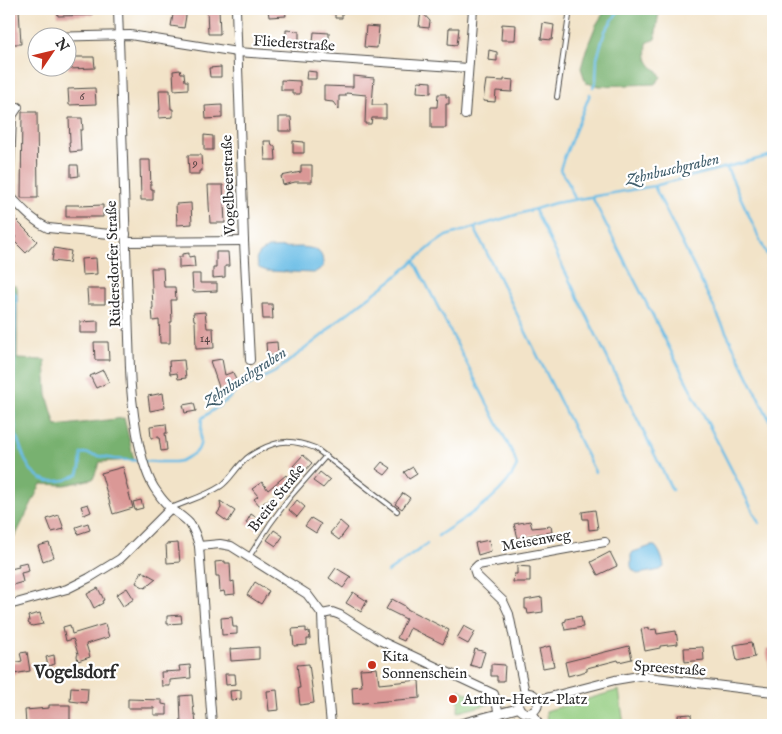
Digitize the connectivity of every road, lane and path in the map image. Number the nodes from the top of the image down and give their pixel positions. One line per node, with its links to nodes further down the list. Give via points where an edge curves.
1 (118, 9): 5 (street, Rüdersdorfer Straße)
2 (236, 9): 7 (street, Vogelbeerstraße)
3 (473, 9): 8 (street)
4 (570, 9): 9 (lane)
5 (119, 35): 6 (street, Fliederstraße); 7 (street, Fliederstraße); 13 (street, Rüdersdorfer Straße)
6 (78, 36)
7 (237, 52): 8 (street, Fliederstraße); 14 (street, Vogelbeerstraße)
8 (468, 68): 11 (street)
9 (557, 97)
10 (18, 107): 12 (street, via 12,116)
11 (465, 115)
12 (9, 195): 13 (street, via 48,228)
13 (126, 238): 14 (street); 17 (street, Rüdersdorfer Straße, via 133,410 149,479)
14 (244, 241): 15 (street, Vogelbeerstraße)
15 (250, 360)
16 (326, 456): 17 (lane, via 301,443 286,441 270,445 244,460 221,486); 18 (lane); 21 (lane, Breite Straße, via 289,498)
17 (171, 508): 20 (street, Rüdersdorfer Straße, via 190,524); 22 (street, via 120,559 89,578 67,589)
18 (397, 511)
19 (605, 542): 25 (street, Meisenweg, via 478,565 474,569 476,575 503,601 509,614)
20 (199, 546): 21 (street, via 231,546); 30 (street, Rüdersdorfer Straße)
21 (249, 557): 23 (street, via 307,594)
22 (9, 605)
23 (322, 614): 29 (street, via 332,612 340,615 381,641 494,694); 31 (street)
24 (773, 692): 26 (street, Spreestraße, via 639,676)
25 (525, 693): 26 (street, via 535,695); 27 (street, via 519,699)
26 (538, 700): 28 (street)
27 (519, 708): 28 (street); 29 (street)
28 (532, 712): 33 (street)
29 (499, 714): 32 (street)
30 (212, 725)
31 (331, 725)
32 (455, 725)
33 (539, 725)

